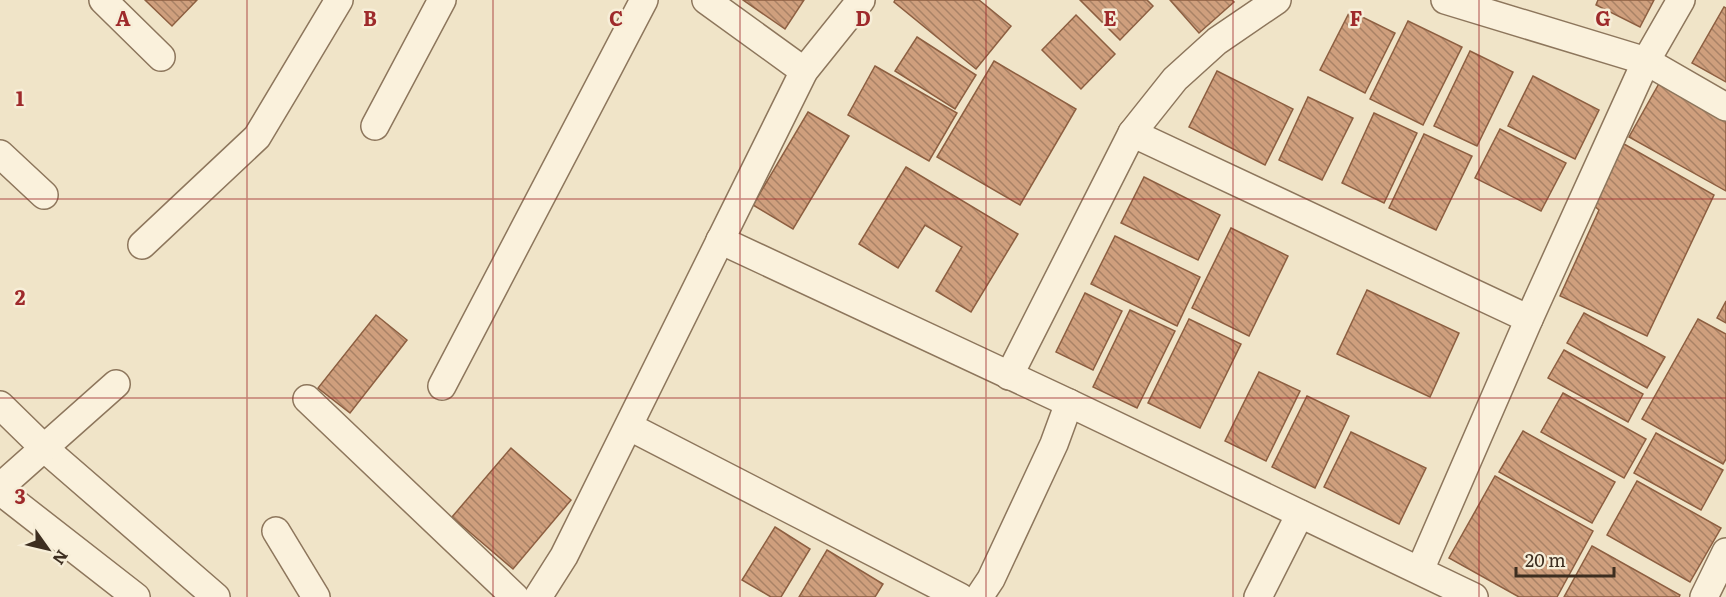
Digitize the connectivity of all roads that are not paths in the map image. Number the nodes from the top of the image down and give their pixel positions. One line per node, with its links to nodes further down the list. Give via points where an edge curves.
1 (103, 0): 10 (street)
2 (339, 0): 19 (street, via 257,137)
3 (442, 0): 14 (street)
4 (644, 0): 23 (street)
5 (706, 0): 12 (street)
6 (861, 0): 12 (street)
7 (1277, 0): 15 (street, via 1217,40 1175,79)
8 (1445, 0): 11 (street)
9 (1681, 0): 11 (street)
10 (161, 57)
11 (1646, 61): 13 (street); 20 (street)
12 (804, 71): 18 (street)
13 (1726, 107)
14 (375, 126)
15 (1132, 133): 20 (street); 21 (street)
16 (0, 154): 17 (street)
17 (44, 195)
18 (720, 240): 21 (street); 27 (street)
19 (142, 245)
20 (1529, 319): 33 (street)
21 (1009, 375): 25 (street)
22 (116, 384): 28 (street)
23 (442, 386)
24 (307, 399): 38 (street)
25 (1069, 403): 30 (street); 40 (street, via 996,568)
26 (0, 405): 28 (street)
27 (630, 427): 34 (street); 39 (street, via 564,556)
28 (44, 448): 29 (street); 36 (street)
29 (0, 489): 35 (street)
30 (1300, 514): 33 (street); 41 (street)
31 (276, 531): 37 (street)
32 (1726, 552): 43 (street)
33 (1419, 570): 42 (street)
34 (948, 594)
35 (135, 597)
36 (216, 597)
37 (316, 597)
38 (515, 597)
39 (538, 597)
40 (979, 597)
41 (1258, 597)
42 (1474, 597)
43 (1704, 597)

